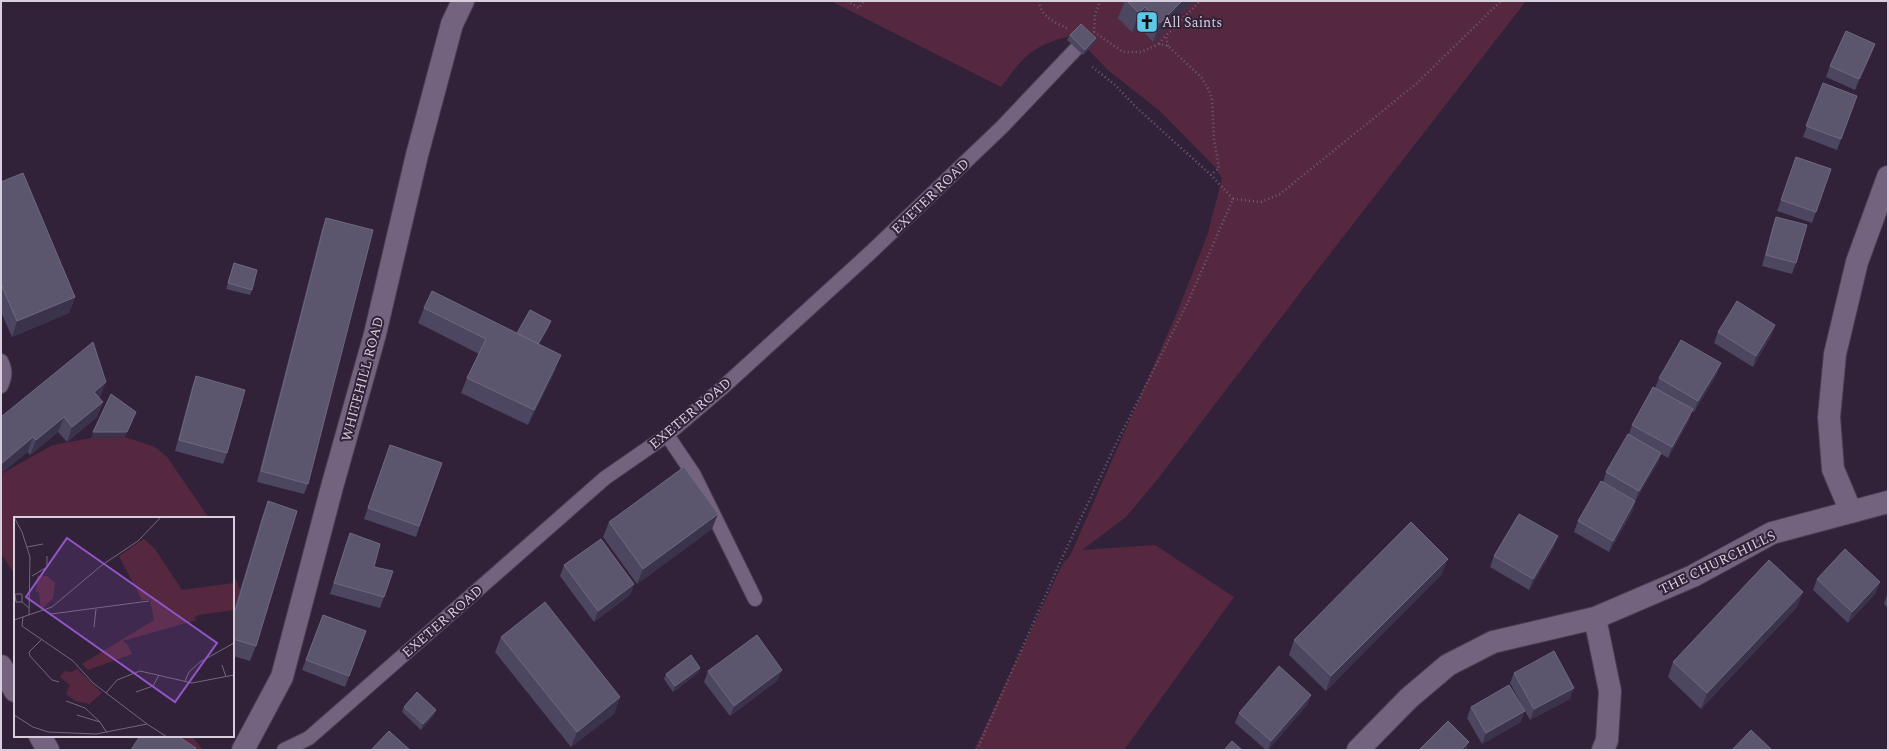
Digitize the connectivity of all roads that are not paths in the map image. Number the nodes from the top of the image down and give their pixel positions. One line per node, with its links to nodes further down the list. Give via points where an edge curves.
1 (463, 1): 14 (street, WHITEHILL ROAD, via 452,24 417,155 375,334 282,677)
2 (1075, 50): 6 (lane, EXETER ROAD, via 1002,127 870,253)
3 (1888, 177): 8 (street, via 1857,262 1835,354 1829,417 1833,469)
4 (1, 361): 5 (lane, via 5,368)
5 (1, 386)
6 (667, 435): 9 (lane, via 694,475); 16 (lane, EXETER ROAD, via 605,478 310,738)
7 (1888, 502): 8 (street, THE CHURCHILLS)
8 (1851, 512): 10 (street, THE CHURCHILLS, via 1772,533 1694,576)
9 (755, 599)
10 (1595, 618): 17 (street, THE CHURCHILLS, via 1493,642 1448,665 1409,698); 18 (street, via 1610,691 1606,740)
11 (1, 666): 12 (street)
12 (14, 689)
13 (41, 737): 15 (street)
14 (246, 749)
15 (48, 750)
16 (284, 750)
17 (1358, 750)
18 (1602, 750)

